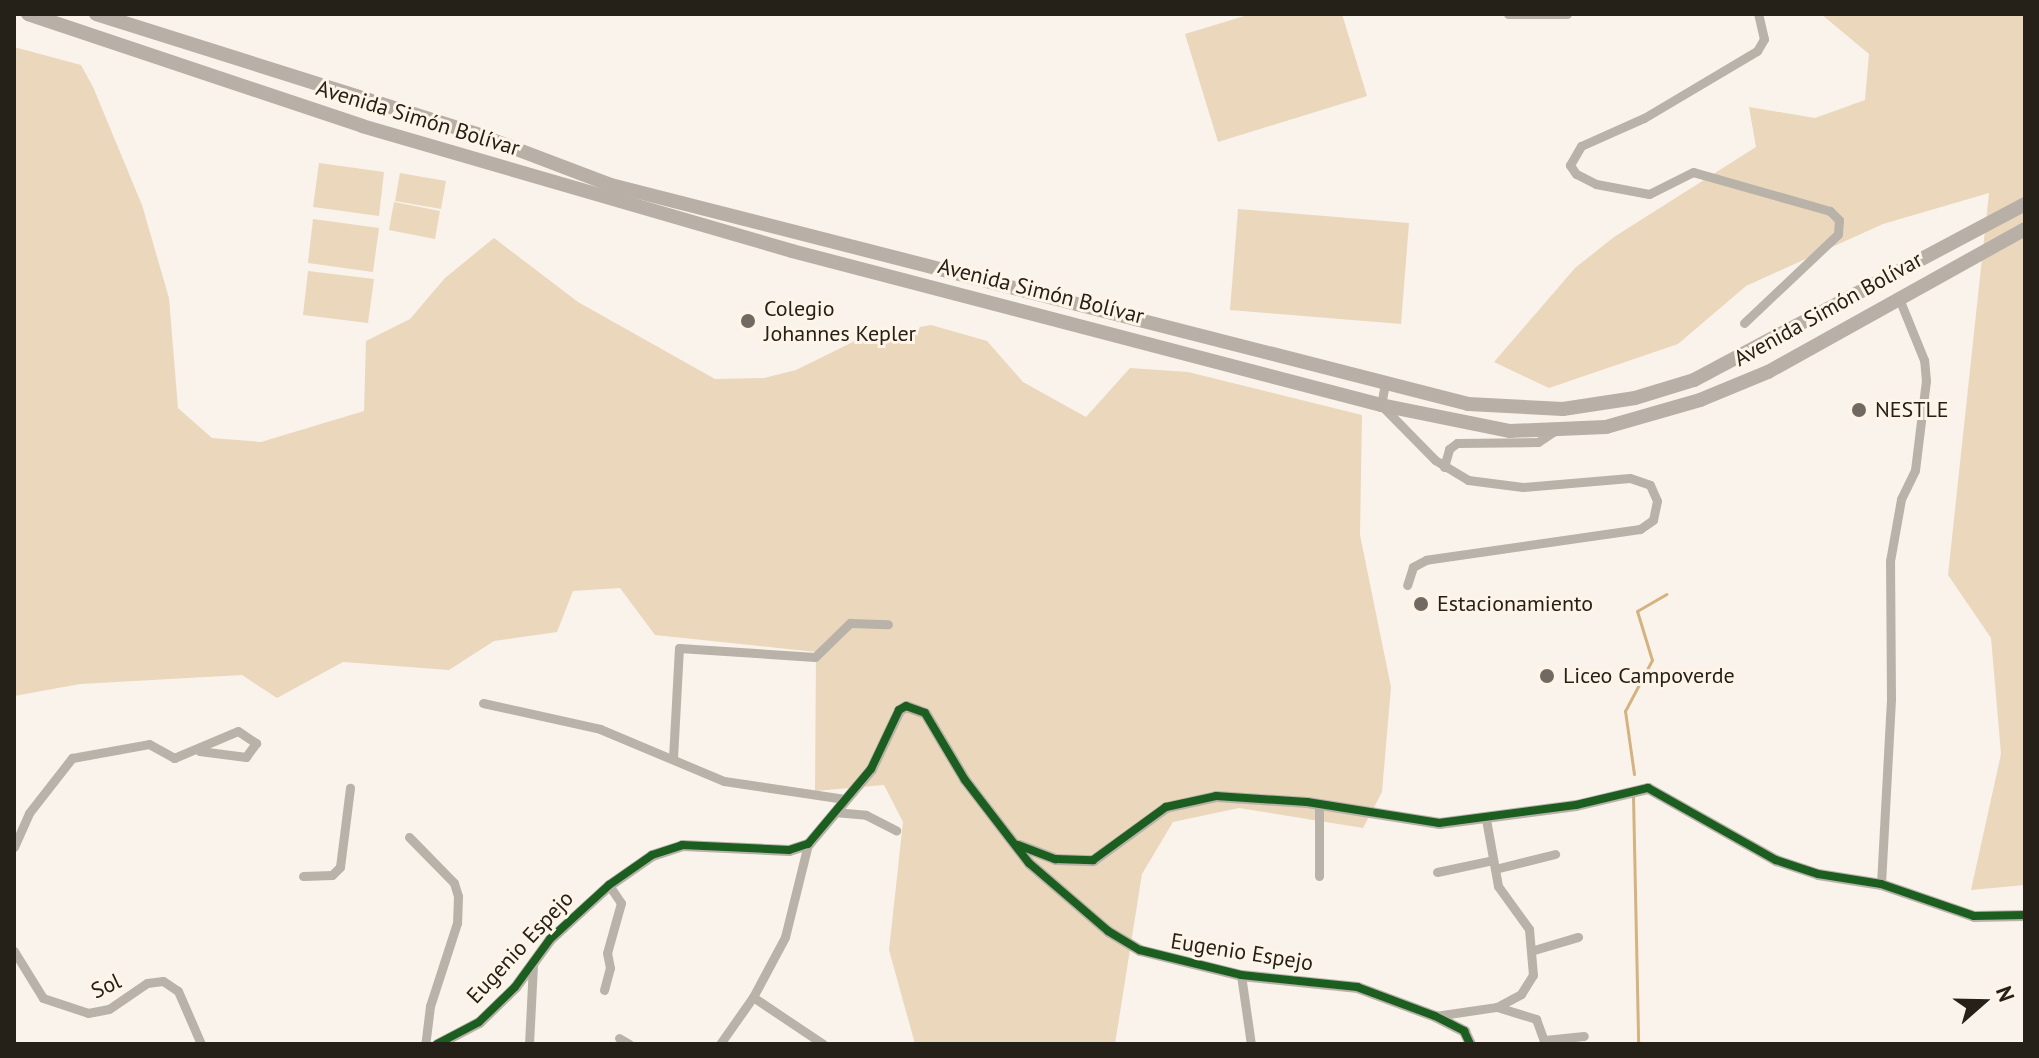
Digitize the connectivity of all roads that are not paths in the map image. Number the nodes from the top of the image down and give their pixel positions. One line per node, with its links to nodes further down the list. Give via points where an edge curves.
1 (28, 14): 11 (highway, Avenida Simón Bolívar, via 362,126 792,251)
2 (96, 14): 10 (highway, Avenida Simón Bolívar, via 482,136 611,185)
3 (1508, 14): 4 (street)
4 (1567, 14)
5 (1758, 14): 9 (street, via 1764,39 1757,51 1644,118 1581,146 1570,165 1596,184 1649,194 1693,172 1830,211 1839,220 1838,234)
6 (2025, 204): 10 (highway, Avenida Simón Bolívar, via 1743,356 1694,380 1635,398 1563,409 1516,409 1468,404)
7 (2025, 229): 8 (highway, Avenida Simón Bolívar)
8 (1898, 296): 12 (highway, Avenida Simón Bolívar, via 1768,372 1700,400 1650,417); 34 (street, via 1924,360 1926,381 1915,470 1901,499 1890,561 1891,699)
9 (1744, 323)
10 (1385, 383): 11 (street)
11 (1381, 405): 12 (highway, Avenida Simón Bolívar, via 1476,427); 13 (street)
12 (1553, 432): 13 (street, via 1538,442 1457,443 1449,449)
13 (1444, 467): 14 (street, via 1468,480 1523,487 1640,480 1650,485 1657,501 1653,520 1619,533 1426,560 1413,567)
14 (1407, 585)
15 (888, 624): 18 (street, via 850,623 815,657 679,648)
16 (483, 703): 18 (street, via 600,729)
17 (199, 751): 17 (street, via 215,738 238,731 256,743 246,757); 28 (street, via 174,758 149,744 72,758 29,813)
18 (673, 758): 20 (street, via 724,781)
19 (350, 788): 32 (street, via 340,867 327,876)
20 (845, 799): 22 (street, Eugenio Espejo); 26 (street, Eugenio Espejo, via 871,769 899,710 915,706)
21 (1319, 803): 23 (street, via 1424,822); 26 (street, via 1216,796 1191,800 1145,818 1106,854 1076,862 1035,854); 33 (street)
22 (834, 812): 24 (street, via 866,815); 27 (street, Eugenio Espejo)
23 (1486, 819): 30 (street); 34 (street, via 1648,788 1776,860 1818,874)
24 (896, 830)
25 (409, 837): 50 (street, via 454,883 458,896 457,923 430,1006)
26 (1008, 839): 41 (street, Eugenio Espejo, via 1066,896 1140,950)
27 (808, 844): 35 (street, Eugenio Espejo, via 789,850 682,845 652,855); 43 (street, via 785,937)
28 (14, 847)
29 (1555, 854): 30 (street)
30 (1494, 864): 31 (street); 38 (street, via 1498,886 1529,929)
31 (1437, 872)
32 (303, 876)
33 (1319, 876)
34 (1881, 884): 36 (street, via 1974,916)
35 (609, 885): 40 (street, Eugenio Espejo); 42 (street, via 621,903 607,953)
36 (2025, 915)
37 (1578, 937): 38 (street)
38 (1534, 950): 44 (street, via 1528,987)
39 (14, 951): 49 (street, Sol, via 43,998 88,1013 109,1009 147,983 163,981 178,991)
40 (533, 962): 51 (street, Eugenio Espejo, via 479,1022); 52 (street)
41 (1241, 975): 45 (street, Eugenio Espejo, via 1357,987); 56 (street)
42 (604, 990)
43 (753, 997): 54 (street); 55 (street)
44 (1497, 1007): 45 (street); 48 (street, via 1536,1019)
45 (1435, 1016): 57 (street, Eugenio Espejo, via 1464,1031)
46 (1584, 1036): 48 (street)
47 (619, 1038): 53 (street)
48 (1545, 1042)
49 (201, 1044)
50 (425, 1044)
51 (437, 1044)
52 (529, 1044)
53 (629, 1044)
54 (720, 1044)
55 (823, 1044)
56 (1251, 1044)
57 (1470, 1044)

